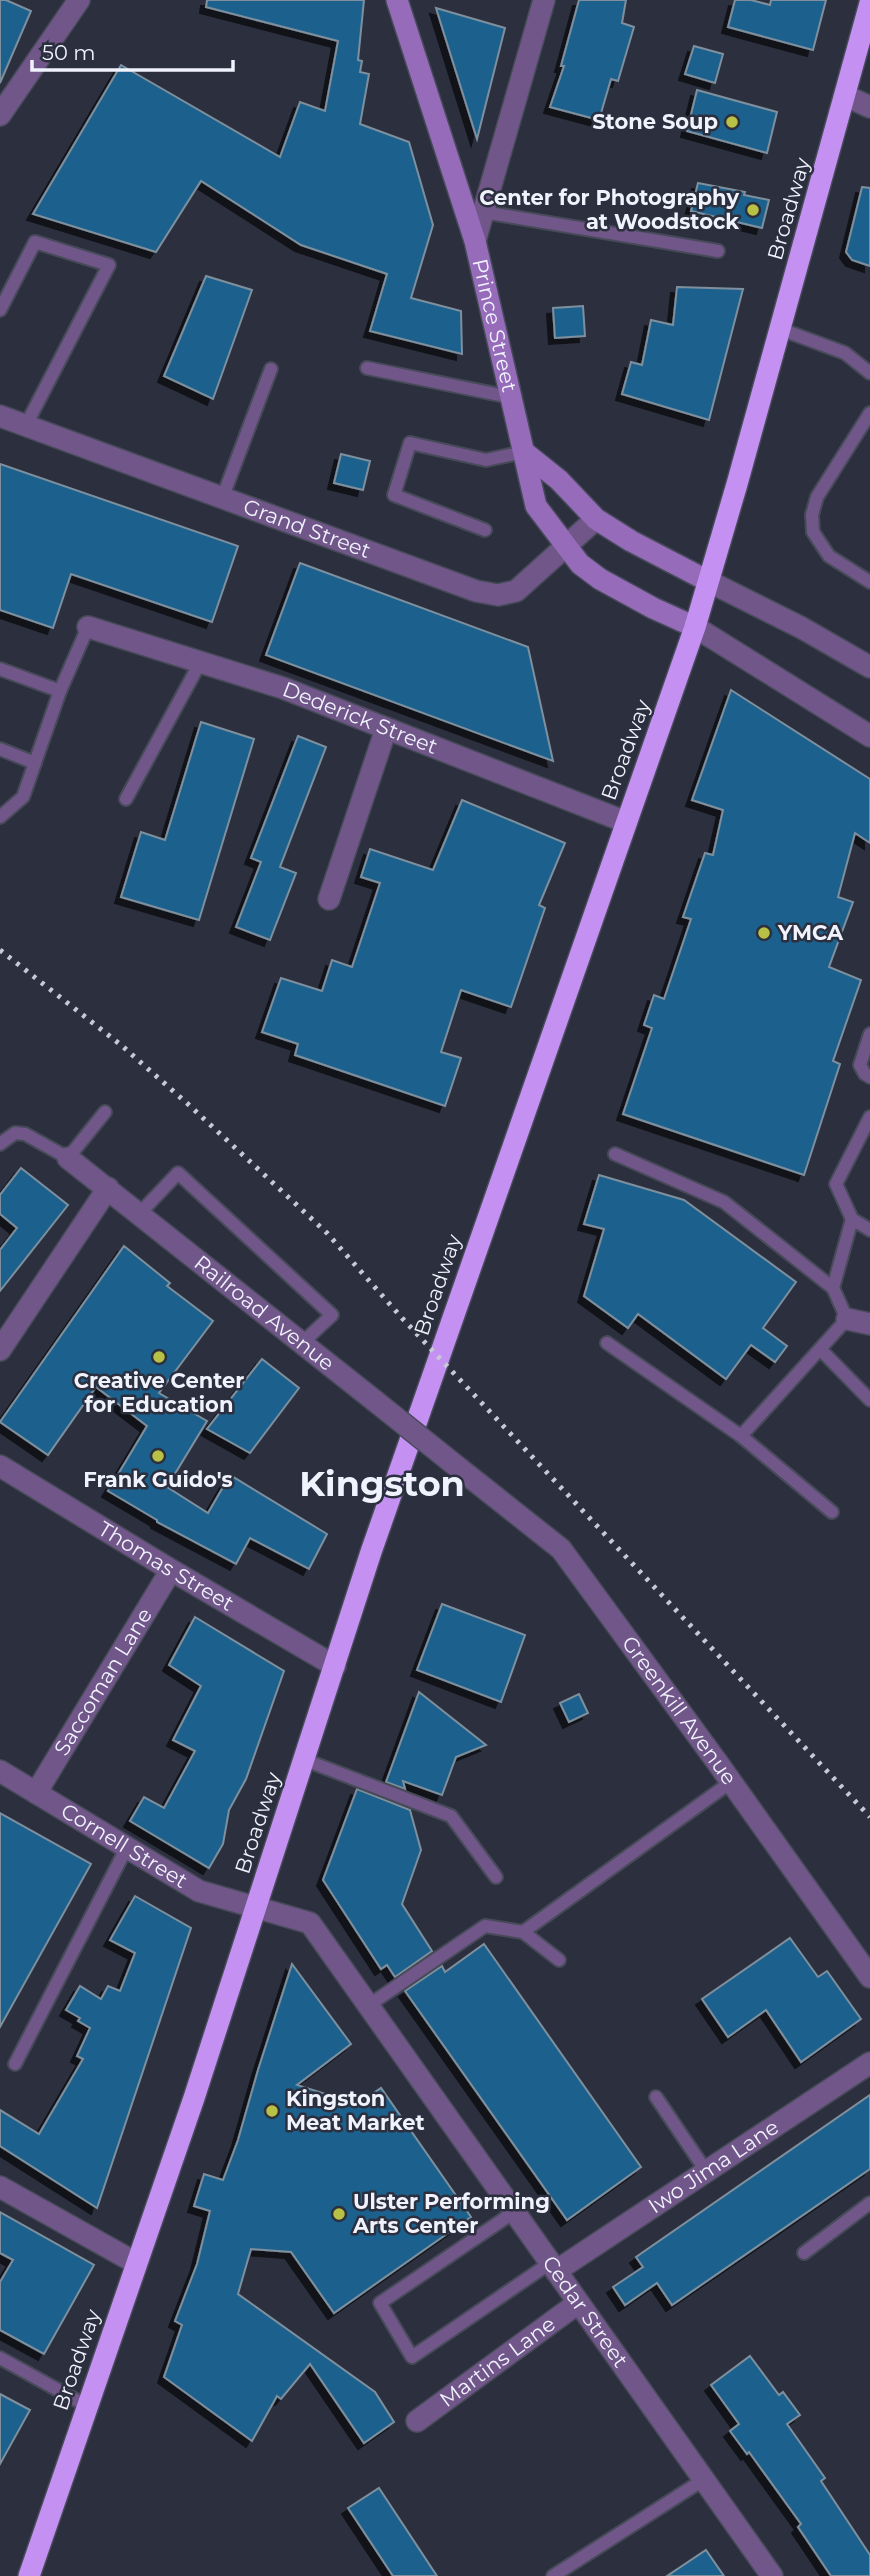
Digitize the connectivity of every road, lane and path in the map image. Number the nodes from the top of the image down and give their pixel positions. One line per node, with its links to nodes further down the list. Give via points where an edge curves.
1 (79, 0): 7 (street)
2 (397, 0): 9 (street, Prince Street)
3 (544, 0): 8 (street)
4 (870, 3): 5 (highway, Broadway)
5 (846, 96): 6 (street); 12 (highway, Broadway)
6 (870, 107)
7 (0, 115)
8 (483, 212): 9 (street); 10 (lane)
9 (475, 241): 16 (street, Prince Street)
10 (718, 251)
11 (0, 310): 19 (lane, via 35,242 109,265)
12 (780, 329): 15 (lane, via 845,353); 25 (highway, Broadway)
13 (367, 368): 16 (lane)
14 (271, 369): 21 (lane)
15 (870, 373)
16 (510, 397): 20 (street, Prince Street)
17 (870, 413): 26 (lane, via 817,498 812,514 813,532 829,556)
18 (0, 416): 19 (street, Grand Street)
19 (26, 425): 21 (street, Grand Street)
20 (524, 452): 22 (street, via 559,480); 23 (lane, via 486,460 410,443 394,495); 24 (street, Prince Street, via 536,506)
21 (223, 496): 24 (street, Grand Street, via 476,591 498,595 516,591)
22 (596, 520): 24 (street, Grand Street); 25 (street)
23 (485, 530)
24 (566, 545): 28 (street, Prince Street, via 580,564 600,579)
25 (708, 581): 28 (highway, Broadway); 30 (street)
26 (870, 582)
27 (88, 627): 29 (street, Dederick Street); 32 (lane)
28 (695, 627): 34 (street); 39 (highway, Broadway)
29 (201, 661): 33 (street, Dederick Street); 37 (lane)
30 (870, 667)
31 (0, 669): 32 (lane)
32 (60, 691): 36 (lane)
33 (386, 729): 39 (street, Dederick Street); 40 (street)
34 (870, 736)
35 (0, 749): 36 (lane)
36 (35, 763): 38 (lane, via 23,797)
37 (126, 799)
38 (0, 817)
39 (625, 822): 65 (highway, Broadway)
40 (329, 899)
41 (870, 1034): 42 (lane, via 860,1065)
42 (870, 1077)
43 (105, 1112): 47 (lane)
44 (870, 1117): 50 (lane, via 835,1184)
45 (0, 1144): 47 (lane, via 15,1133 25,1134)
46 (615, 1154): 52 (lane, via 724,1202)
47 (68, 1158): 48 (street, Railroad Avenue)
48 (108, 1188): 49 (street, Railroad Avenue); 58 (street)
49 (139, 1213): 55 (street, Railroad Avenue); 55 (lane, via 178,1173 331,1315)
50 (852, 1219): 51 (lane); 52 (lane)
51 (870, 1230)
52 (833, 1288): 53 (lane)
53 (847, 1319): 54 (street); 57 (lane)
54 (870, 1324)
55 (302, 1343): 62 (street, Railroad Avenue, bridge)
56 (607, 1343): 60 (lane)
57 (820, 1349): 59 (lane); 60 (lane)
58 (0, 1350)
59 (870, 1400)
60 (741, 1436): 63 (lane)
61 (0, 1466): 64 (street, Thomas Street)
62 (460, 1469): 68 (street, Greenkill Avenue, via 561,1549)
63 (832, 1512)
64 (171, 1570): 65 (street, Thomas Street); 69 (street, Saccoman Lane)
65 (335, 1666): 66 (highway, Broadway)
66 (305, 1760): 71 (lane, via 451,1816); 72 (highway, Broadway)
67 (0, 1771): 69 (street, Cornell Street)
68 (731, 1782): 73 (lane); 75 (street, Greenkill Avenue)
69 (36, 1793): 70 (street, Cornell Street)
70 (127, 1847): 72 (street, Cornell Street, via 199,1891); 78 (lane)
71 (496, 1877)
72 (256, 1908): 76 (street, Cedar Street, via 310,1923); 85 (highway, Broadway)
73 (523, 1933): 74 (lane); 76 (lane, via 485,1926)
74 (559, 1960)
75 (870, 1977)
76 (369, 2005): 83 (street, Cedar Street)
77 (870, 2063): 80 (street, Iwo Jima Lane)
78 (15, 2064)
79 (656, 2097): 80 (lane)
80 (706, 2171): 86 (street, Iwo Jima Lane)
81 (0, 2187): 85 (street)
82 (870, 2203): 84 (lane)
83 (514, 2212): 86 (street, Cedar Street); 86 (lane, via 380,2303 412,2357)
84 (804, 2253)
85 (136, 2263): 89 (highway, Broadway)
86 (553, 2267): 87 (street, Cedar Street)
87 (578, 2303): 90 (street, Martins Lane); 91 (street, Cedar Street)
88 (0, 2358): 89 (lane)
89 (87, 2406): 92 (highway, Broadway)
90 (417, 2421)
91 (703, 2480): 93 (lane); 94 (street, Cedar Street)
92 (29, 2576)
93 (553, 2576)
94 (772, 2576)

